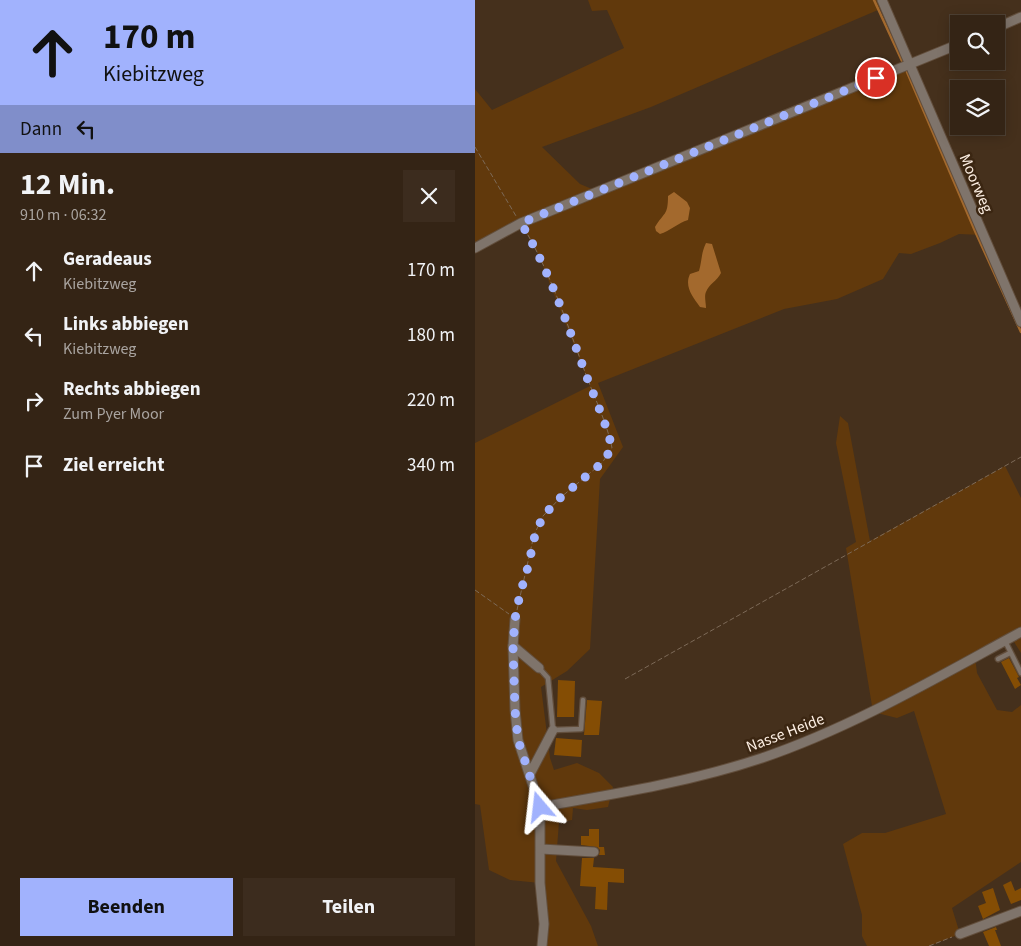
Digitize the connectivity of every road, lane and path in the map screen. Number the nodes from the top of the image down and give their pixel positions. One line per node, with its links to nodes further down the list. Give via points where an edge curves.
1 (882, 0): 5 (street, Moorweg)
2 (1021, 17): 3 (street)
3 (1005, 24)
4 (950, 48): 5 (street)
5 (911, 64): 7 (street); 9 (street, Moorweg)
6 (475, 148): 7 (path)
7 (521, 223): 8 (street); 12 (path, via 559,303 612,448 602,463 543,516 535,535)
8 (475, 248)
9 (1021, 322)
10 (1021, 457): 20 (path)
11 (475, 590): 12 (path)
12 (515, 619): 15 (street)
13 (1021, 632): 14 (street, Nasse Heide)
14 (1004, 641): 16 (lane); 24 (street, Nasse Heide, via 873,712 763,758 696,778)
15 (513, 646): 18 (street); 23 (street, via 518,740)
16 (1010, 653): 17 (lane); 19 (lane)
17 (998, 659)
18 (539, 668): 22 (lane, via 548,678)
19 (1021, 673)
20 (625, 679)
21 (583, 700): 22 (lane, via 581,729)
22 (553, 730): 23 (street)
23 (529, 774): 24 (street)
24 (540, 807): 25 (street)
25 (541, 849): 26 (street); 31 (street)
26 (595, 852)
27 (1021, 911): 28 (street)
28 (1004, 918): 29 (street); 30 (street)
29 (1007, 927)
30 (960, 934): 32 (path)
31 (542, 946)
32 (929, 946)

